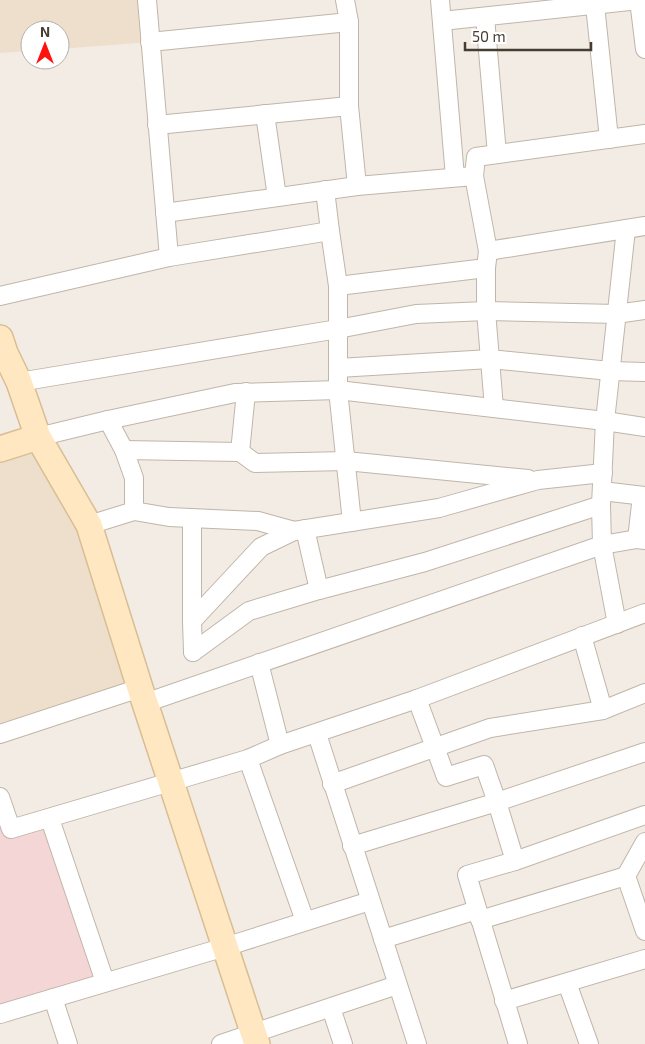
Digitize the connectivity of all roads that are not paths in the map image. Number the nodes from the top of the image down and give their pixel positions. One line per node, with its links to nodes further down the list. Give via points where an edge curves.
1 (147, 0): 9 (street)
2 (345, 0): 8 (street)
3 (440, 0): 7 (street)
4 (639, 0): 5 (street); 10 (street)
5 (594, 5): 6 (street); 15 (street)
6 (484, 17): 7 (street); 16 (street)
7 (442, 21): 18 (street)
8 (348, 22): 9 (street); 11 (street)
9 (150, 42): 13 (street)
10 (645, 49)
11 (348, 106): 12 (street); 19 (street)
12 (265, 114): 13 (street); 21 (street)
13 (156, 126): 22 (street)
14 (645, 134): 15 (street)
15 (609, 139): 16 (street)
16 (497, 154): 17 (street, via 476,158)
17 (474, 176): 18 (street); 27 (street)
18 (455, 177): 19 (street)
19 (357, 186): 20 (street)
20 (325, 190): 21 (street); 25 (street)
21 (277, 197): 22 (street)
22 (165, 213): 26 (street)
23 (645, 226): 24 (street)
24 (626, 229): 27 (street); 32 (street)
25 (330, 231): 26 (street); 28 (street)
26 (169, 257): 29 (street)
27 (487, 259): 28 (street); 31 (street)
28 (338, 286): 33 (street)
29 (0, 296)
30 (645, 310): 32 (street)
31 (486, 311): 32 (street); 33 (street, via 416,314); 35 (street)
32 (616, 314): 37 (street)
33 (338, 329): 36 (street); 39 (street)
34 (2, 349): 39 (street)
35 (490, 359): 36 (street); 37 (street); 42 (street)
36 (338, 368): 40 (street)
37 (610, 371): 38 (street); 44 (street)
38 (645, 372)
39 (19, 382): 46 (street)
40 (338, 390): 41 (street); 42 (street); 50 (street)
41 (246, 392): 43 (street); 49 (street)
42 (494, 408): 44 (street)
43 (108, 420): 46 (street); 48 (street)
44 (605, 421): 45 (street); 51 (street)
45 (645, 427)
46 (38, 437): 47 (street); 58 (street)
47 (0, 448)
48 (124, 450): 49 (street); 55 (street, via 134,478)
49 (240, 452): 50 (street, via 255,463)
50 (346, 461): 52 (street); 57 (street)
51 (603, 473): 52 (street); 54 (street)
52 (538, 480): 57 (street, via 439,508)
53 (643, 496): 54 (street); 60 (street)
54 (601, 498): 61 (street); 62 (street, via 425,562)
55 (134, 512): 56 (street); 58 (street)
56 (192, 518): 59 (street, via 258,521); 64 (street)
57 (352, 522): 59 (street)
58 (89, 525): 69 (street)
59 (300, 530): 62 (street); 64 (street, via 261,547)
60 (641, 540): 61 (street)
61 (602, 545): 65 (street); 67 (street)
62 (319, 590): 64 (street, via 249,611 193,652)
63 (645, 613): 65 (street)
64 (192, 621)
65 (617, 624): 66 (street)
66 (582, 636): 70 (street); 71 (street)
67 (259, 663): 69 (street); 74 (street)
68 (645, 693): 71 (street)
69 (142, 696): 72 (street); 78 (street)
70 (418, 699): 73 (street); 75 (street)
71 (603, 710): 75 (street, via 490,728)
72 (0, 734)
73 (317, 734): 74 (street); 79 (street)
74 (280, 745): 77 (street)
75 (436, 748): 79 (street); 81 (street, via 446,776 484,765)
76 (645, 752): 81 (street)
77 (248, 758): 78 (street); 90 (street)
78 (171, 782): 83 (street); 93 (street)
79 (332, 784): 85 (street)
80 (0, 797): 83 (street, via 11,829)
81 (497, 802): 85 (street); 86 (street)
82 (645, 815): 86 (street)
83 (50, 819): 95 (street)
84 (645, 842): 87 (street)
85 (352, 846): 88 (street)
86 (515, 861): 89 (street, via 467,875)
87 (626, 876): 89 (street); 91 (street)
88 (370, 901): 90 (street); 92 (street)
89 (479, 915): 92 (street); 99 (street)
90 (305, 921): 93 (street)
91 (645, 931)
92 (383, 939): 97 (street)
93 (225, 947): 95 (street); 102 (street)
94 (645, 959): 96 (street)
95 (105, 982): 98 (street)
96 (567, 982): 99 (street); 108 (street)
97 (397, 985): 100 (street); 106 (street)
98 (53, 998): 101 (street); 103 (street)
99 (504, 1001): 107 (street)
100 (331, 1008): 102 (street); 105 (street)
101 (0, 1014)
102 (255, 1039): 104 (street)
103 (68, 1044)
104 (221, 1044)
105 (343, 1044)
106 (417, 1044)
107 (518, 1044)
108 (589, 1044)

